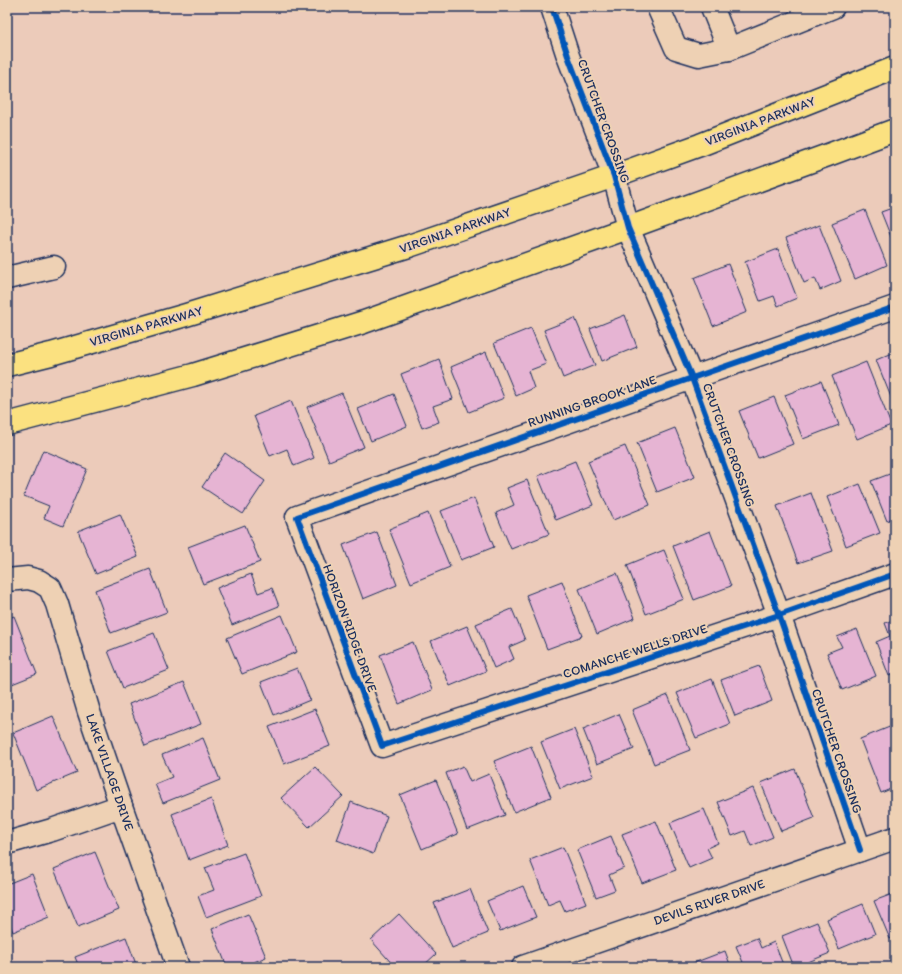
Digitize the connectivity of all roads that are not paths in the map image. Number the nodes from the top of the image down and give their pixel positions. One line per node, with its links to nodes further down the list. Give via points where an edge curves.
1 (552, 7): 8 (street, CRUTCHER CROSSING)
2 (658, 7): 5 (street, via 676,48 699,55)
3 (712, 7): 5 (street)
4 (832, 7): 5 (street)
5 (729, 49)
6 (895, 68): 8 (main road, VIRGINIA PARKWAY)
7 (895, 130): 9 (main road)
8 (614, 176): 9 (street, CRUTCHER CROSSING); 13 (main road, VIRGINIA PARKWAY, via 409,246 186,315)
9 (628, 228): 14 (street, CRUTCHER CROSSING); 15 (main road, via 364,322 193,375)
10 (54, 267): 11 (street)
11 (7, 278)
12 (895, 307): 14 (street, RUNNING BROOK LANE)
13 (7, 365)
14 (692, 378): 16 (street, RUNNING BROOK LANE); 19 (street, CRUTCHER CROSSING)
15 (7, 424)
16 (297, 517): 20 (street, HORIZON RIDGE DRIVE)
17 (895, 574): 19 (street, COMANCHE WELLS DRIVE)
18 (7, 580): 21 (street, LAKE VILLAGE DRIVE, via 28,578 50,588)
19 (779, 615): 20 (street, COMANCHE WELLS DRIVE); 24 (street, CRUTCHER CROSSING)
20 (382, 746)
21 (121, 806): 23 (street); 25 (street, LAKE VILLAGE DRIVE)
22 (895, 838): 24 (street, DEVILS RIVER DRIVE)
23 (7, 843)
24 (860, 850): 26 (street, DEVILS RIVER DRIVE)
25 (178, 967)
26 (523, 967)

